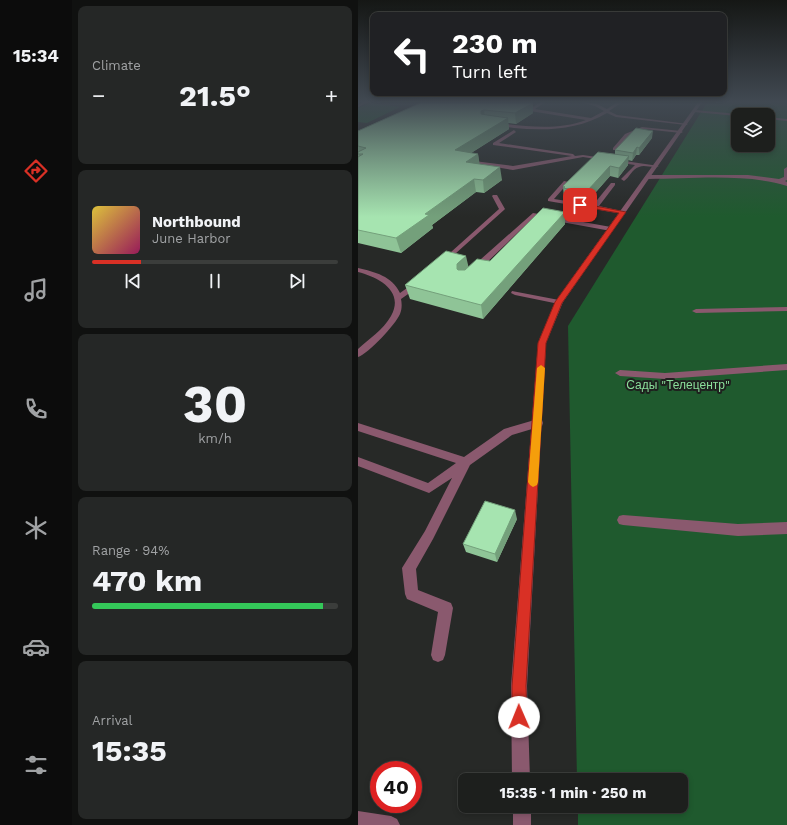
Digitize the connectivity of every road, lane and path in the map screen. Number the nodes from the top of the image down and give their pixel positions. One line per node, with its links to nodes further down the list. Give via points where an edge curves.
1 (501, 140): 5 (street, via 494,144)
2 (623, 140): 4 (street)
3 (675, 140): 8 (street)
4 (615, 149)
5 (583, 156): 6 (street, via 513,168); 7 (street)
6 (474, 162)
7 (640, 164): 8 (street); 11 (street)
8 (656, 166): 10 (street)
9 (787, 170): 12 (street, via 787,178)
10 (648, 177): 12 (street, via 748,177); 18 (street)
11 (624, 179)
12 (780, 181): 15 (street)
13 (566, 182): 17 (street, via 550,200)
14 (613, 184): 17 (street)
15 (787, 184)
16 (495, 196): 20 (street, via 502,210)
17 (595, 207): 18 (street)
18 (623, 212): 19 (street)
19 (610, 229): 22 (street, via 533,215); 26 (street)
20 (434, 269)
21 (358, 270): 25 (street, via 388,282)
22 (470, 274)
23 (423, 279): 25 (street)
24 (515, 293): 26 (street)
25 (398, 298): 29 (street, via 394,318)
26 (559, 302): 32 (street, via 542,343)
27 (787, 309): 28 (street)
28 (696, 311)
29 (358, 354)
30 (787, 367): 31 (street, via 665,376)
31 (620, 373)
32 (538, 423): 35 (street, via 508,432); 39 (street, via 519,686)
33 (358, 427): 35 (street)
34 (358, 461): 35 (street, via 429,488)
35 (466, 462): 38 (street, via 409,568 412,594 446,608)
36 (622, 520): 37 (street, via 738,530)
37 (787, 528)
38 (438, 655)
39 (521, 773)
40 (522, 813): 43 (street)
41 (358, 820): 42 (street)
42 (391, 825)
43 (522, 825)

